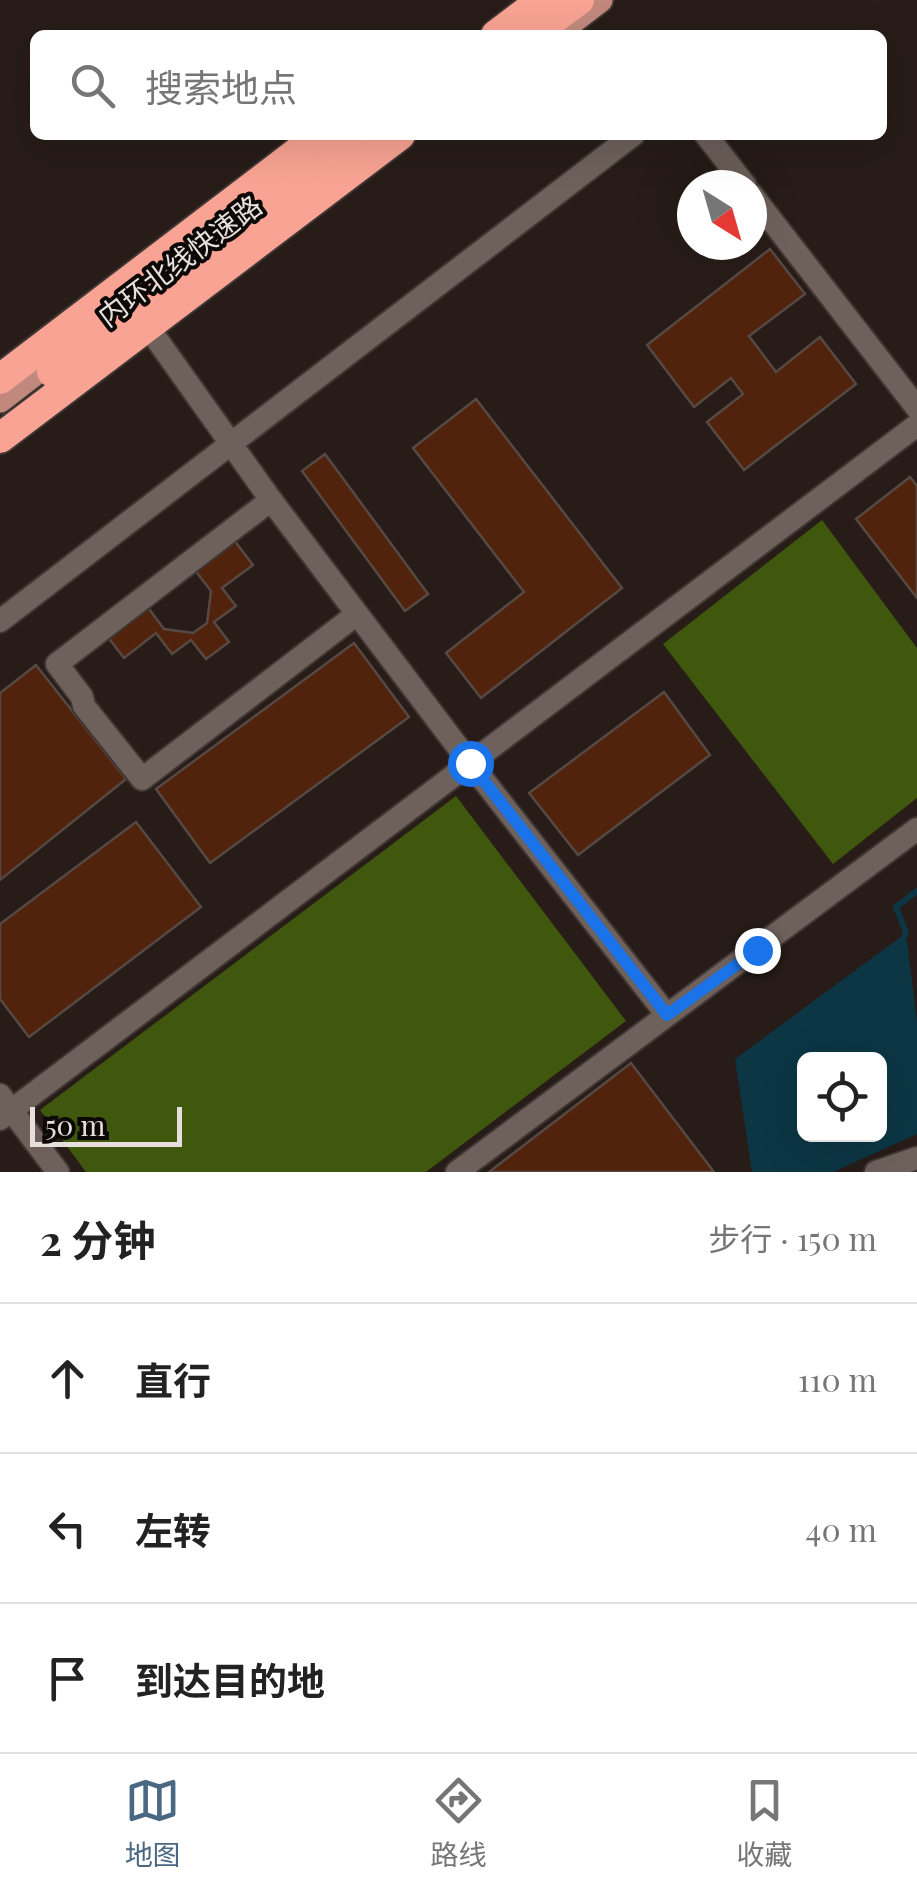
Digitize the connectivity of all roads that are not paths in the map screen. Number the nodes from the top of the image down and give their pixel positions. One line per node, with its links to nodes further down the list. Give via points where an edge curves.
1 (525, 0): 5 (main road)
2 (542, 0): 6 (highway)
3 (578, 0): 7 (highway)
4 (600, 0): 8 (main road)
5 (486, 30)
6 (503, 30)
7 (539, 30)
8 (561, 30)
9 (313, 140): 19 (highway)
10 (341, 140): 20 (main road)
11 (357, 140): 22 (highway, 内环北线快速路)
12 (393, 140): 24 (highway, 内环北线快速路)
13 (413, 140): 18 (main road)
14 (626, 140): 25 (lane)
15 (710, 140): 16 (lane)
16 (733, 170)
17 (767, 213): 21 (lane)
18 (153, 334): 25 (lane); 26 (main road)
19 (0, 380)
20 (0, 400)
21 (917, 406)
22 (0, 412)
23 (917, 425): 30 (lane)
24 (0, 438)
25 (231, 444): 27 (lane); 29 (lane)
26 (0, 450)
27 (271, 500): 28 (lane); 28 (lane, via 57,664 84,706 142,779)
28 (356, 614): 30 (lane)
29 (0, 621)
30 (470, 763): 32 (lane); 33 (lane)
31 (917, 829): 32 (lane)
32 (667, 1015): 36 (lane)
33 (4, 1108): 35 (lane)
34 (917, 1158): 37 (lane)
35 (58, 1172)
36 (458, 1172)
37 (876, 1172)

